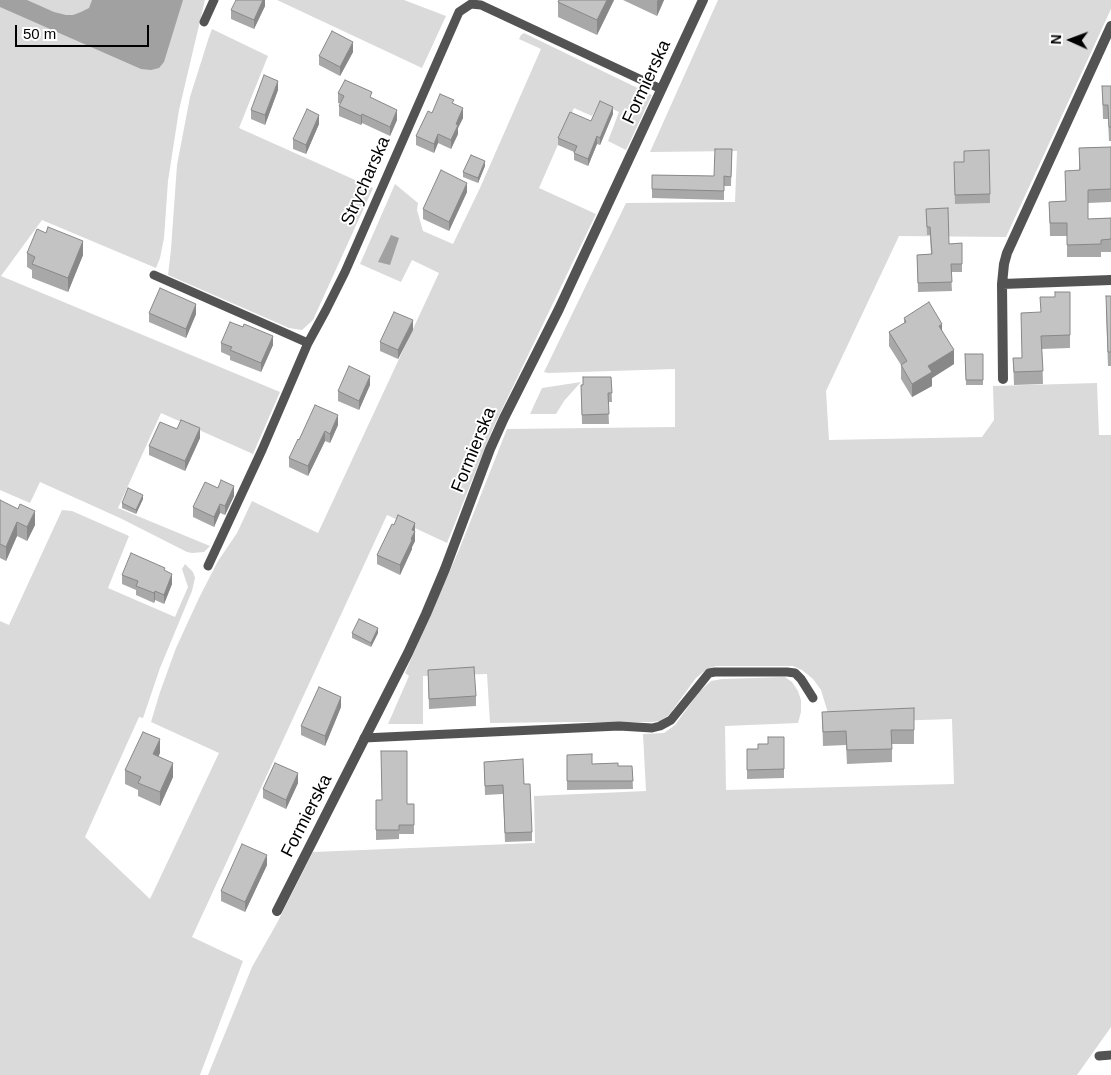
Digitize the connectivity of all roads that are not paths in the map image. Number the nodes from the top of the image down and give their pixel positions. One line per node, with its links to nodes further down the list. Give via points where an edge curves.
1 (214, 0): 6 (lane)
2 (464, 0): 5 (lane, Strycharska)
3 (703, 0): 8 (street, Formierska)
4 (479, 2): 5 (lane); 8 (lane)
5 (458, 12): 12 (lane, Strycharska, via 345,272)
6 (204, 22)
7 (1111, 26): 11 (street, via 1007,253)
8 (661, 89): 16 (street, Formierska, via 560,309 504,418 426,614)
9 (154, 275): 12 (lane)
10 (1111, 280): 11 (street)
11 (1002, 284): 13 (street)
12 (308, 343): 14 (lane, Strycharska)
13 (1003, 379)
14 (208, 566)
15 (813, 698): 16 (lane, via 795,673 716,672 709,673 671,720 652,728)
16 (364, 738): 17 (street, Formierska)
17 (277, 912)
18 (1099, 1056): 19 (lane)
19 (1111, 1056)

